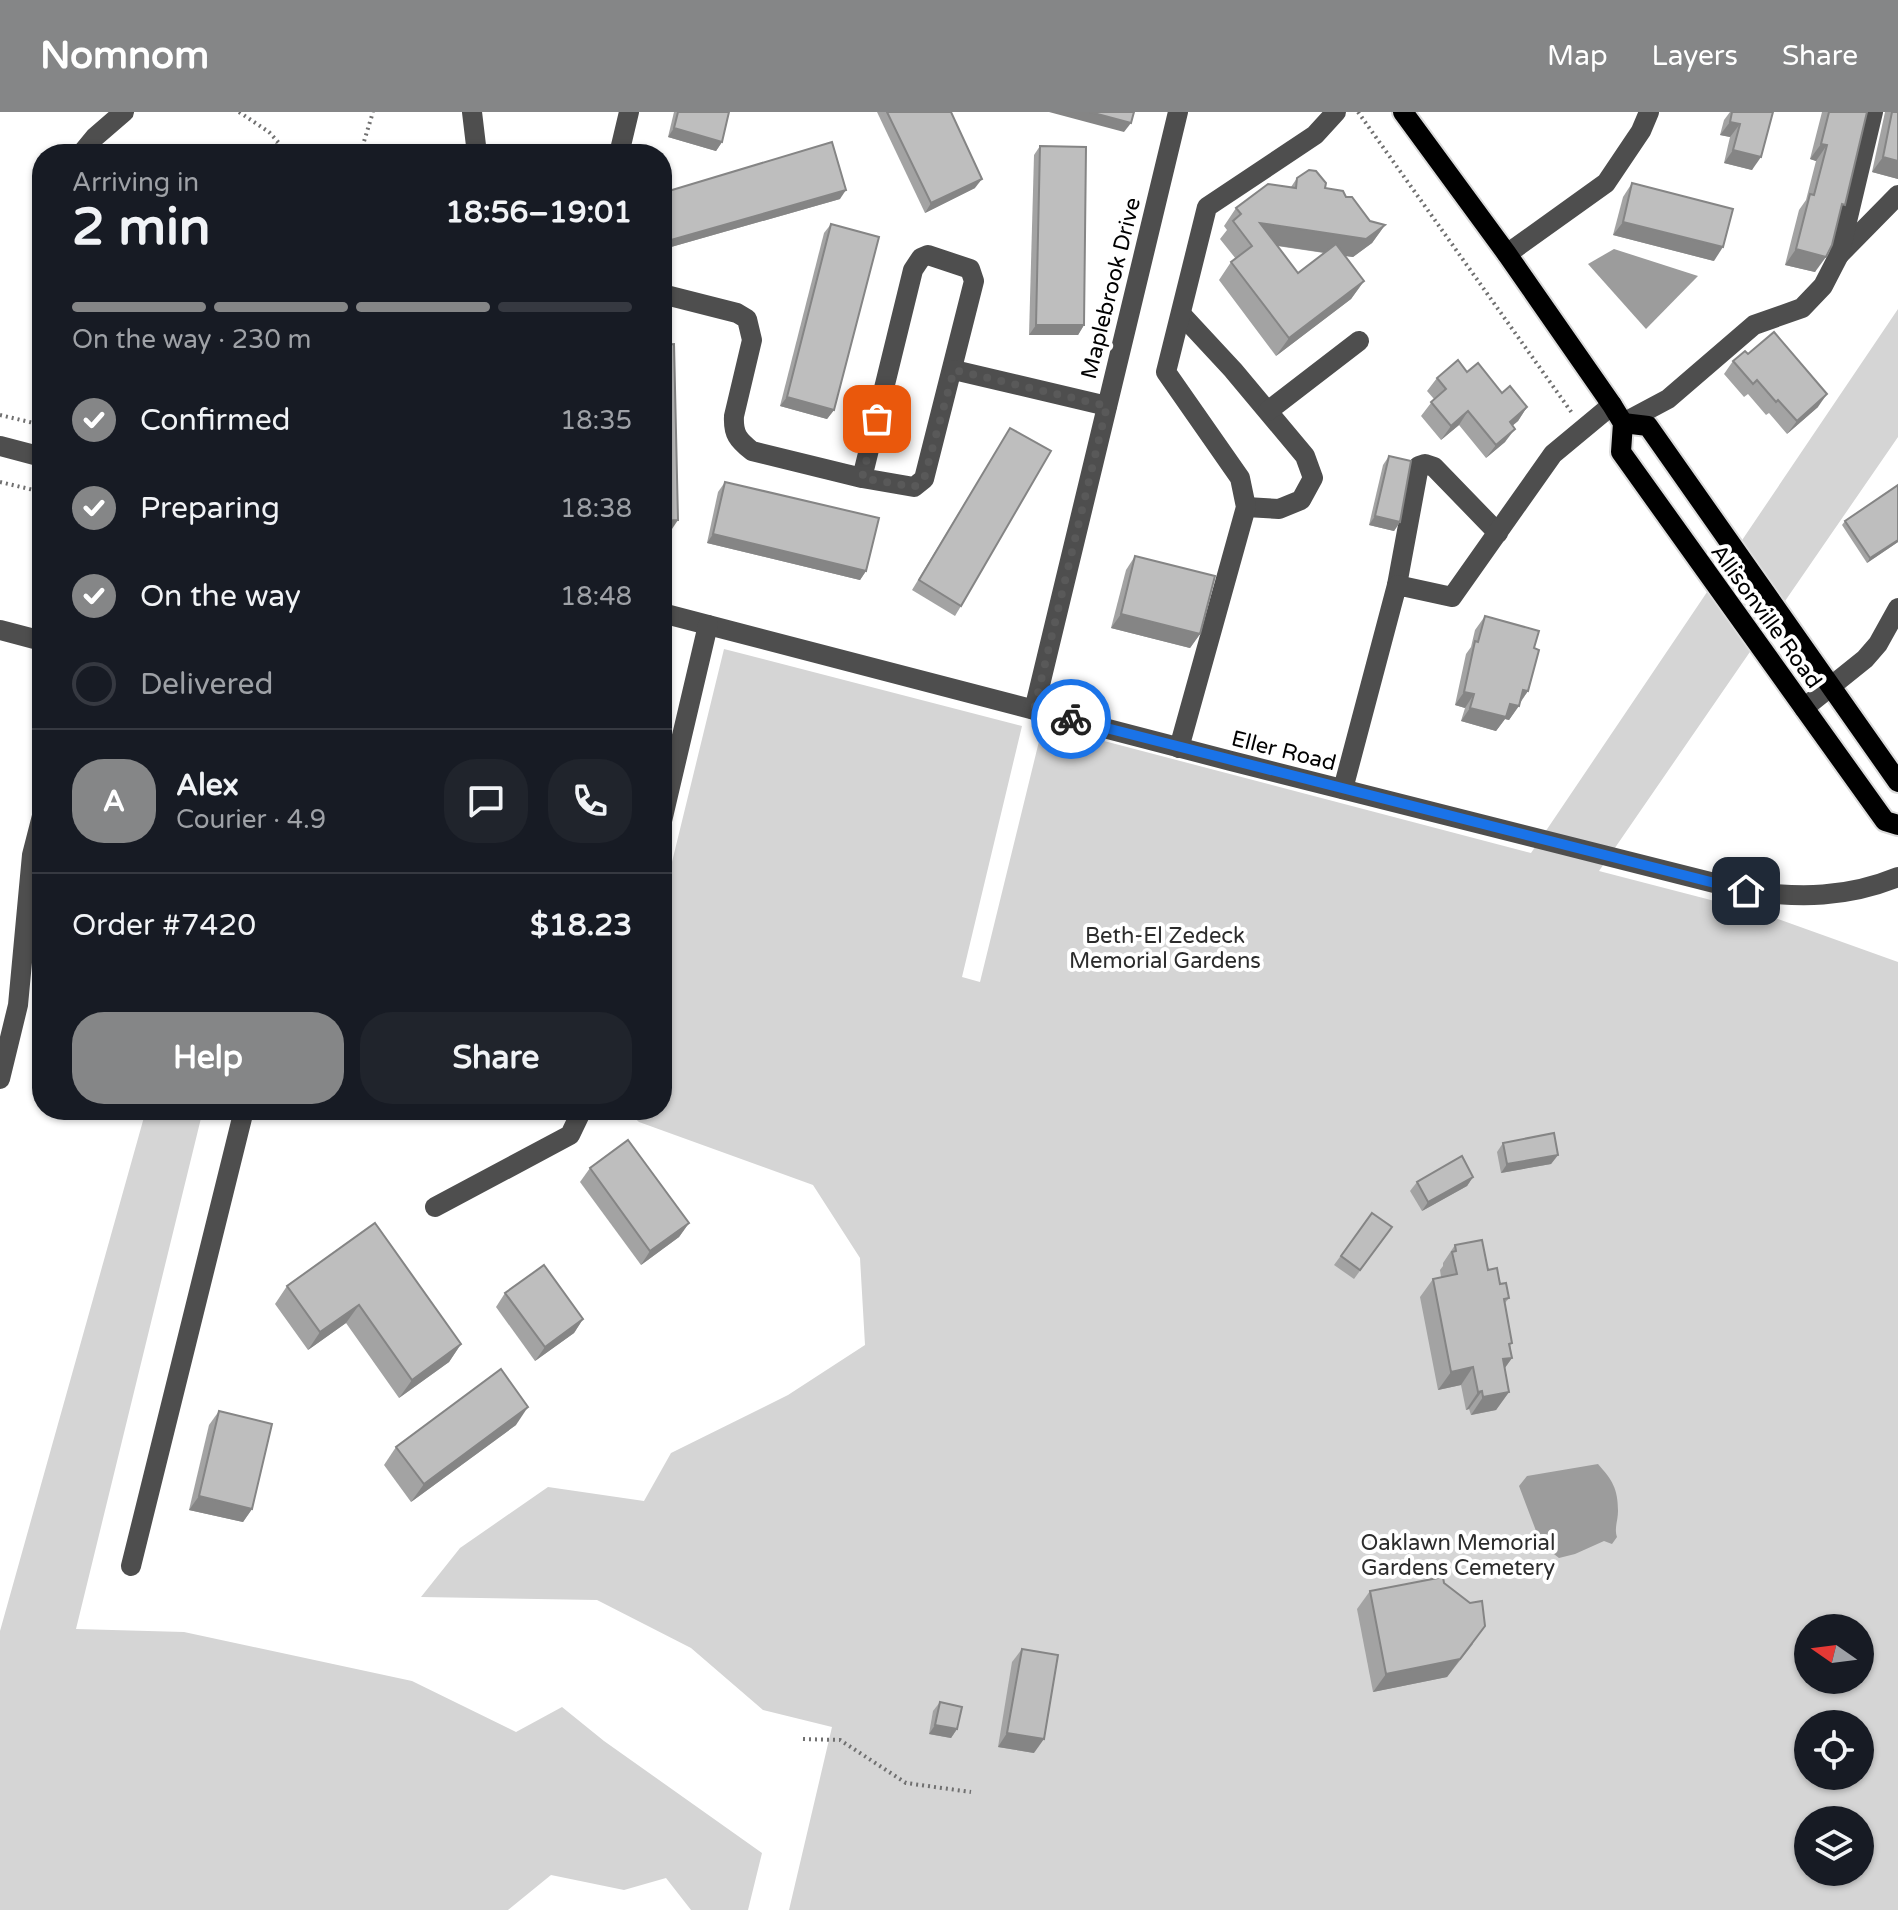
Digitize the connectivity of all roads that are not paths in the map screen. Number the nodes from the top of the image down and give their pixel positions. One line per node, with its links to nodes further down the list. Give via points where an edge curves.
1 (124, 112): 9 (street)
2 (472, 112): 10 (street)
3 (629, 112): 11 (street)
4 (1178, 112): 19 (street, Maplebrook Drive)
5 (1336, 112): 16 (street, via 1315,135 1207,207)
6 (1403, 112): 13 (main road, Allisonville Road)
7 (1649, 112): 13 (street, via 1606,183)
8 (1873, 112): 14 (street)
9 (89, 144)
10 (476, 144)
11 (621, 144)
12 (1898, 195): 14 (street)
13 (1507, 254): 21 (main road, Allisonville Road)
14 (1839, 255): 21 (street, via 1823,286 1802,308 1754,325 1668,399)
15 (672, 297): 24 (street, via 747,319 752,340 733,429 739,441 752,451)
16 (1181, 314): 20 (street); 25 (street, via 1166,372 1240,478)
17 (1359, 341): 20 (street)
18 (954, 370): 19 (street); 24 (street, via 921,484); 24 (street, via 974,281 970,269 928,255 913,270)
19 (1107, 406): 35 (street, Maplebrook Drive)
20 (1268, 411): 25 (street, via 1305,456 1313,478 1301,500 1279,509)
21 (1617, 414): 26 (street, via 1553,454); 33 (main road, Allisonville Road, via 1648,426); 34 (main road, Allisonville Road, via 1621,452)
22 (0, 446): 23 (street)
23 (32, 454)
24 (862, 478)
25 (1246, 507): 36 (street)
26 (1498, 533): 27 (street, via 1452,597); 27 (street, via 1434,467 1419,466)
27 (1397, 585): 39 (street)
28 (1898, 608): 33 (street, via 1878,644)
29 (672, 616): 30 (street, Eller Road)
30 (708, 625): 35 (street, Eller Road); 37 (street)
31 (0, 630): 32 (street)
32 (32, 638)
33 (1831, 687): 34 (street); 38 (main road, Allisonville Road)
34 (1804, 708): 40 (main road, Allisonville Road, via 1885,821)
35 (1034, 710): 36 (street, Eller Road)
36 (1179, 748): 39 (street, Eller Road)
37 (672, 778)
38 (1898, 782)
39 (1343, 789): 42 (street, Eller Road, via 1746,891 1844,894)
40 (1898, 825)
41 (32, 855): 43 (street, via 18,1005)
42 (1898, 877)
43 (0, 1079)
44 (242, 1120): 47 (street)
45 (577, 1120): 46 (street, via 570,1135)
46 (435, 1207)
47 (131, 1566)

